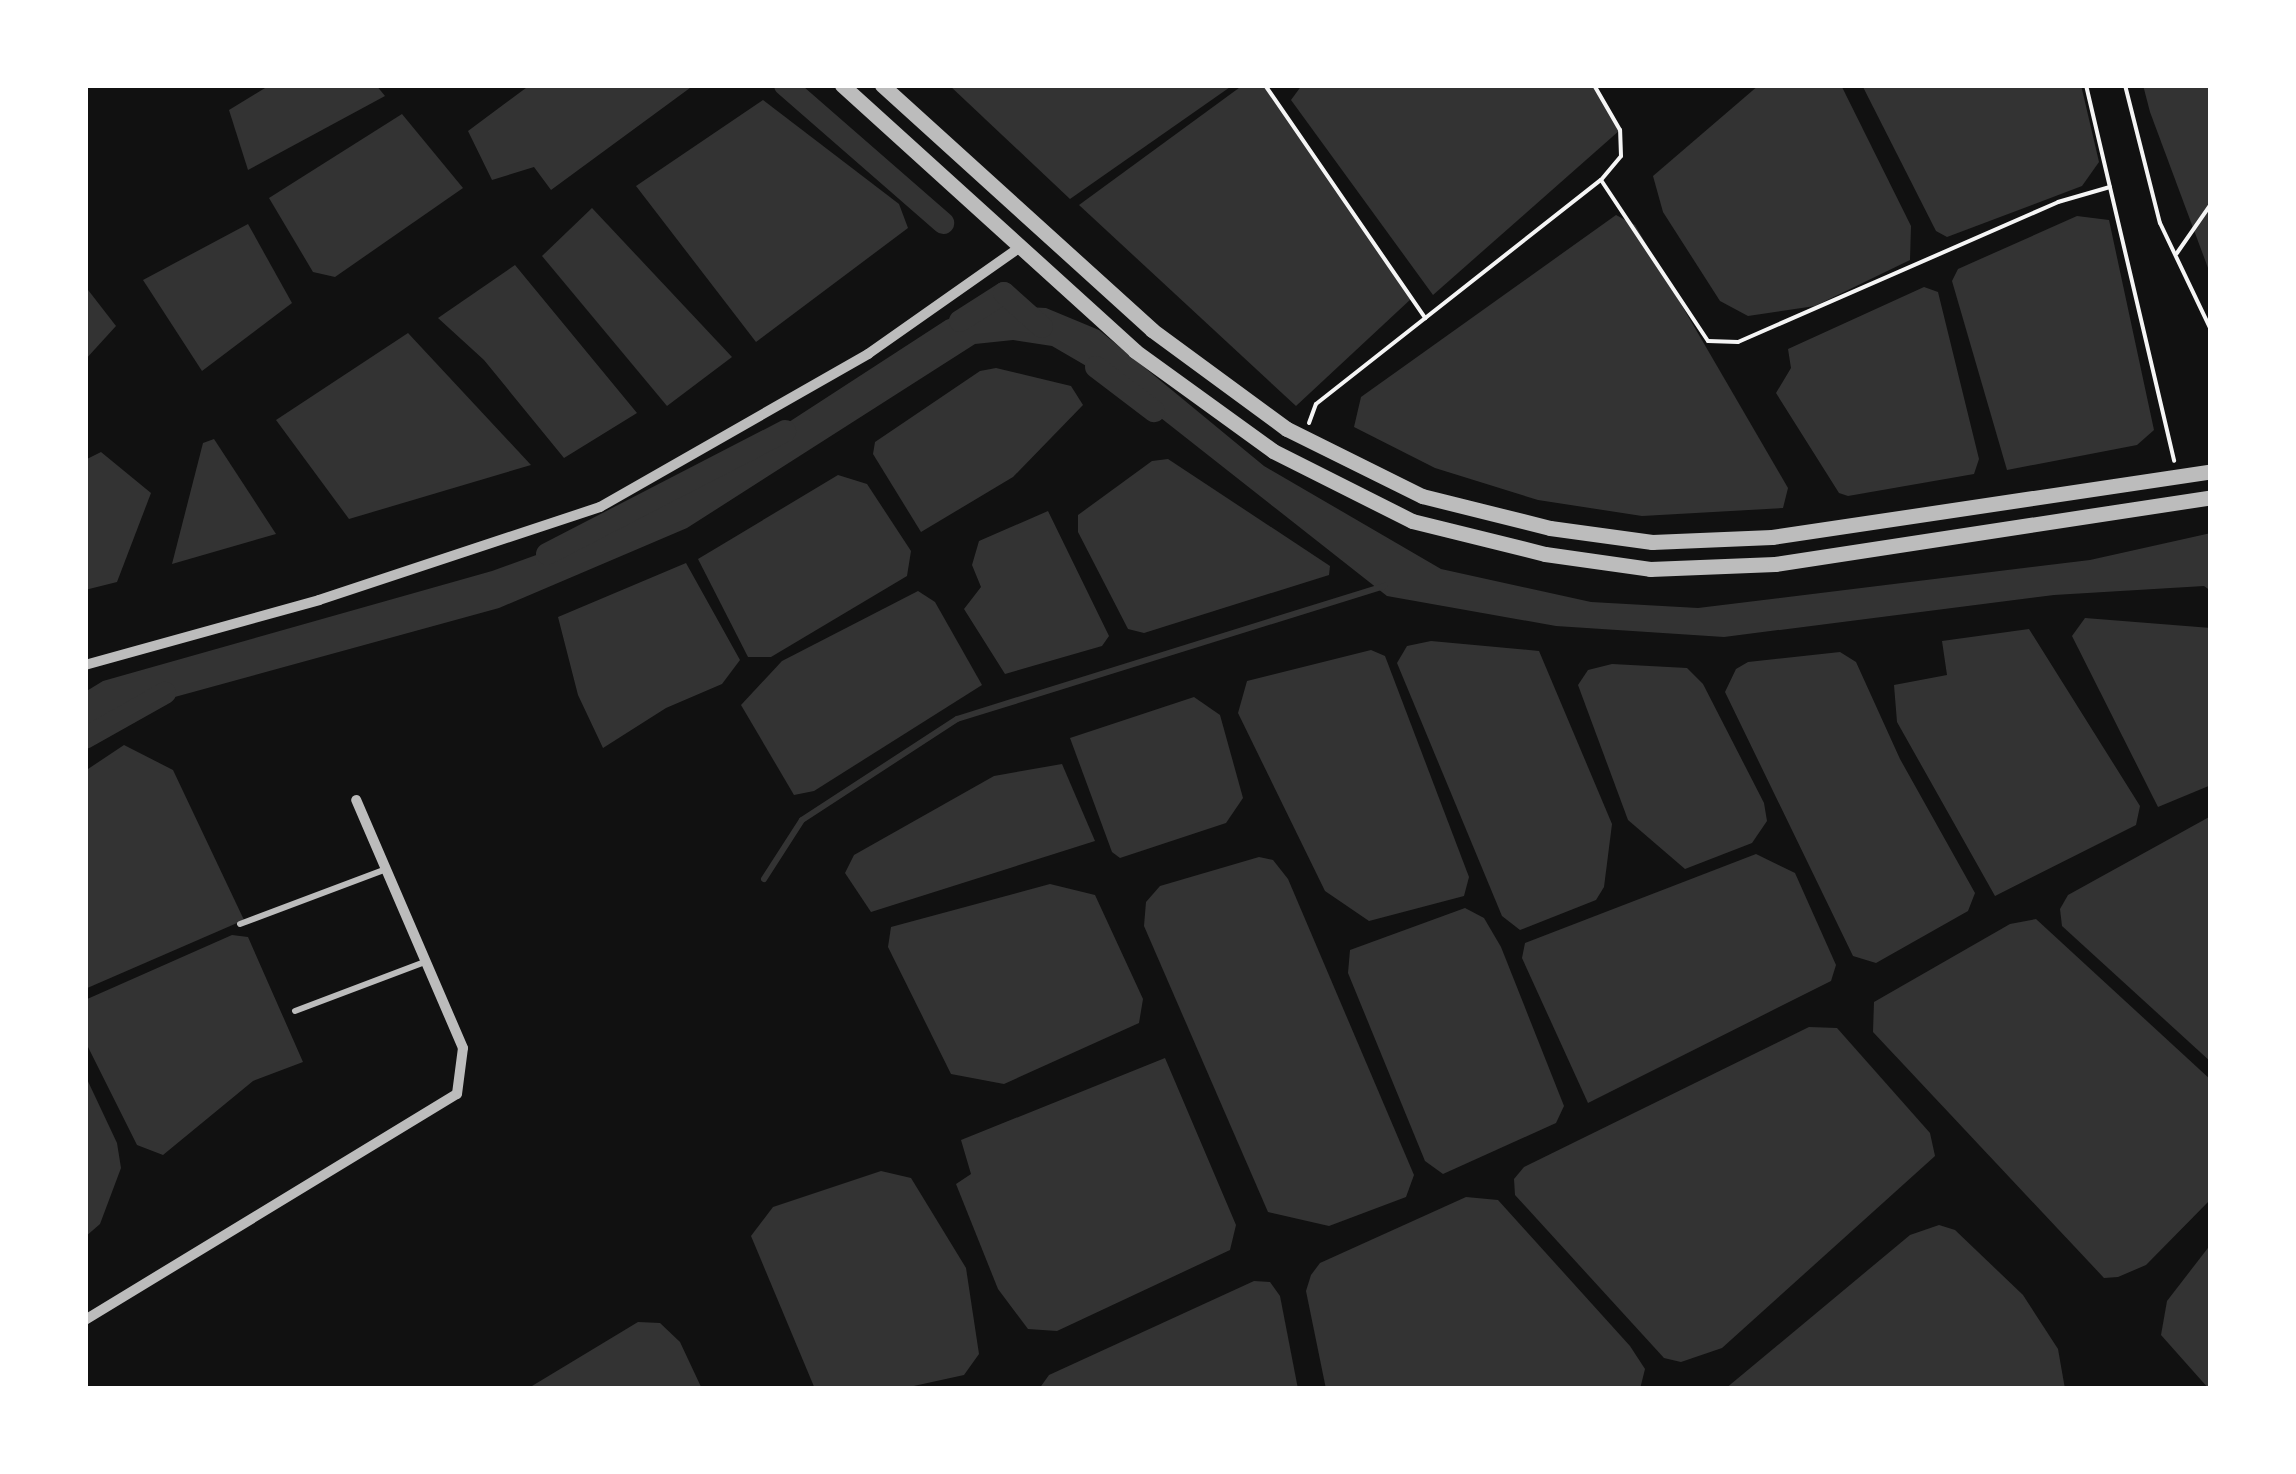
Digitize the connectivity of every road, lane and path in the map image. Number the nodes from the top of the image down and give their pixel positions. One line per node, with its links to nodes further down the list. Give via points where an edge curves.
1 (842, 85): 10 (street)
2 (882, 85): 14 (street, via 1152,330)
3 (1265, 85): 12 (path)
4 (1594, 85): 7 (path, via 1620,130 1621,156)
5 (2086, 85): 8 (path)
6 (2125, 85): 11 (path, via 2160,223)
7 (1600, 180): 8 (path, via 1708,341 1738,342 2058,202); 12 (path)
8 (2110, 187): 16 (path)
9 (2211, 204): 11 (path)
10 (1020, 246): 17 (street, via 1135,350 1273,451 1412,521 1545,554 1650,569 1775,564); 18 (street, via 868,354 600,507 320,600)
11 (2177, 253): 13 (path)
12 (1426, 318): 14 (path, via 1316,404)
13 (2211, 330)
14 (1304, 437): 16 (street, via 1422,496 1550,528 1652,542 1772,537)
15 (2211, 471): 16 (street)
16 (2178, 476)
17 (2211, 497)
18 (85, 665)
19 (356, 800): 20 (street)
20 (388, 869): 21 (lane); 22 (street)
21 (240, 924)
22 (426, 962): 23 (lane); 24 (street, via 463,1048 457,1094)
23 (295, 1011)
24 (85, 1320)

